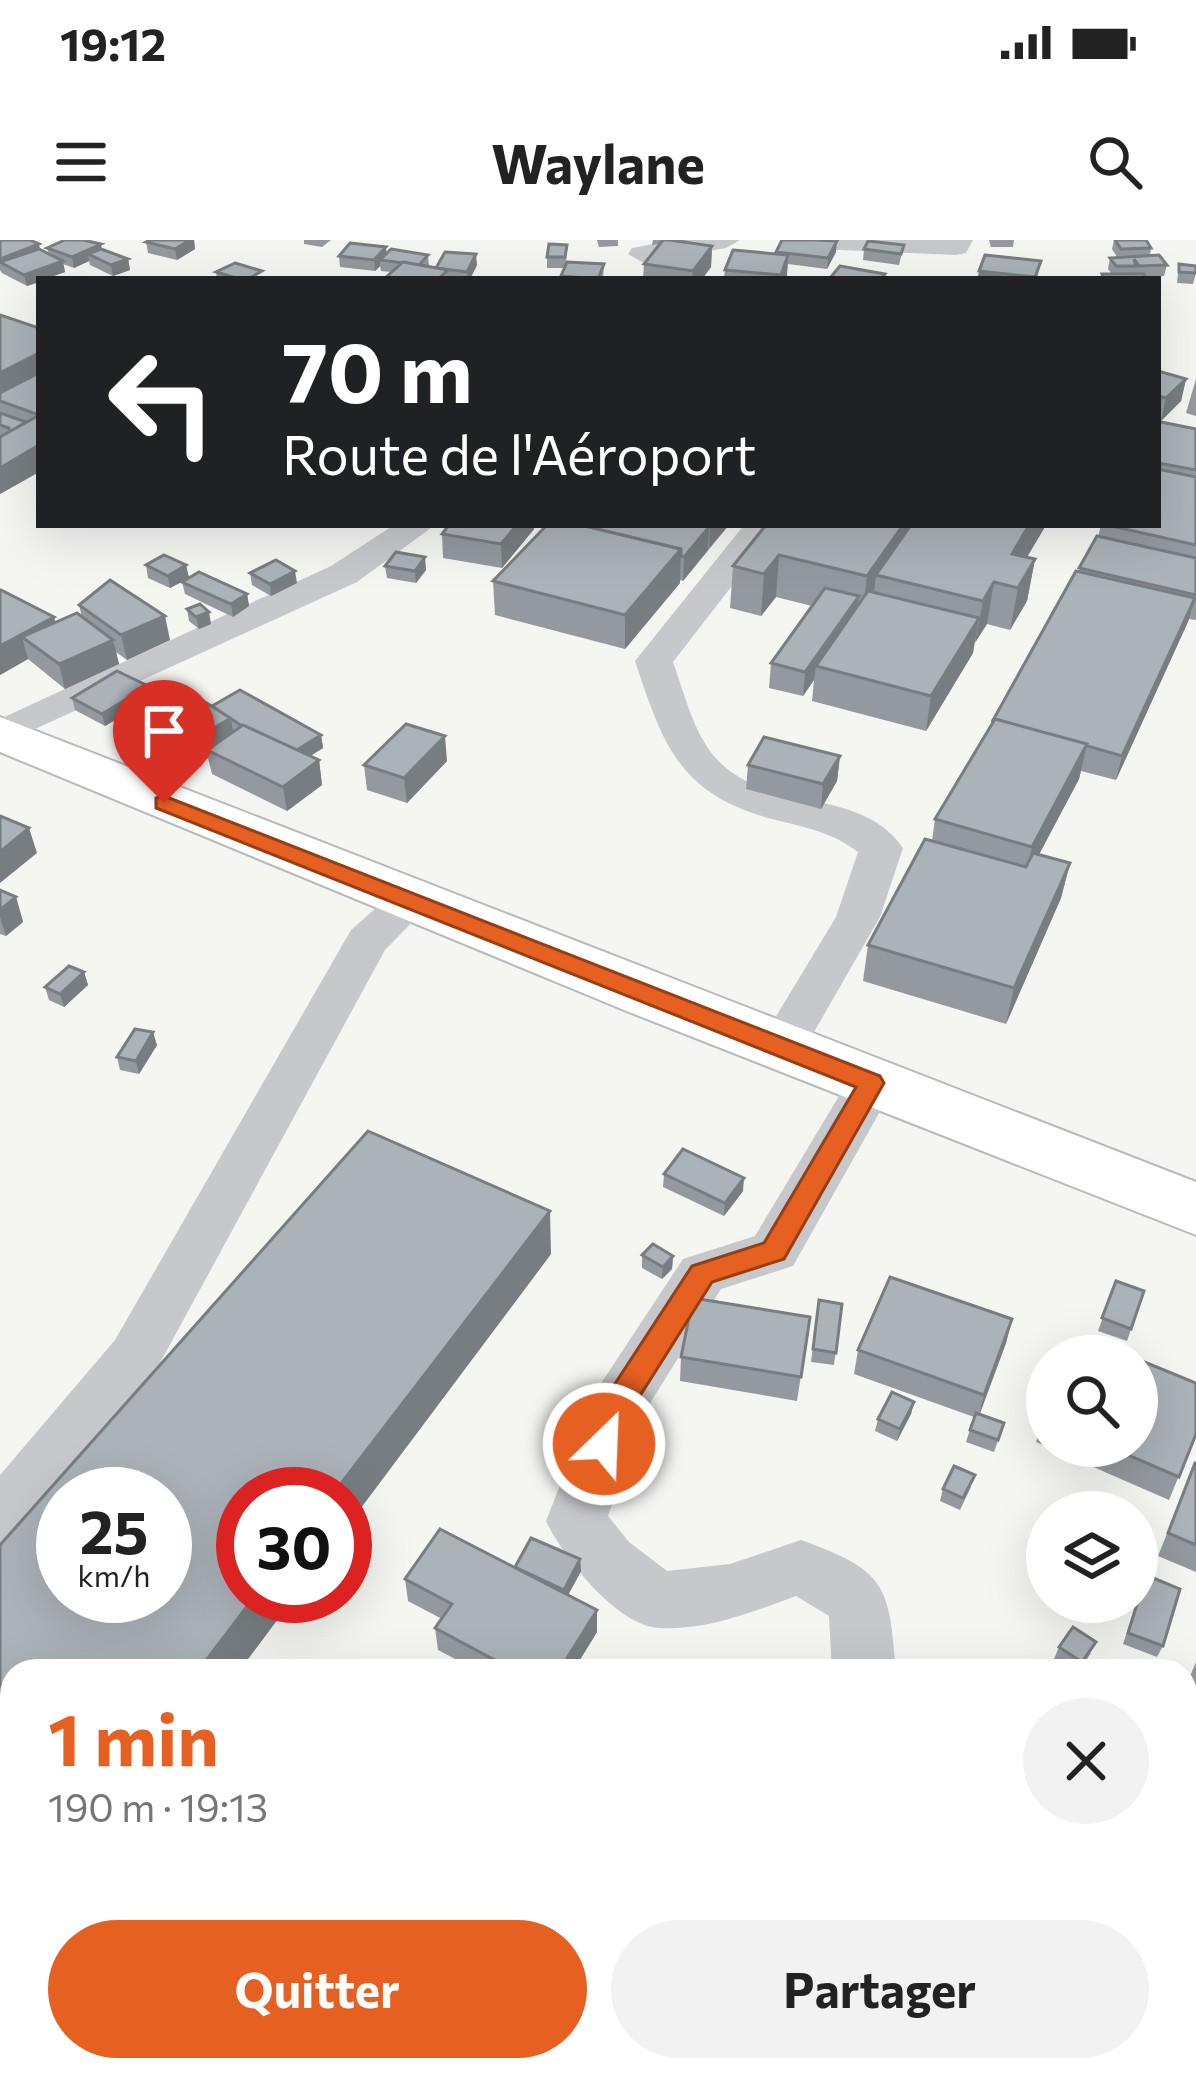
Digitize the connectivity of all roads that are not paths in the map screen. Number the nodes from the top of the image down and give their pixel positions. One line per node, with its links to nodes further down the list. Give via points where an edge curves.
1 (726, 240): 4 (street)
2 (795, 240): 3 (street, via 956,248)
3 (959, 240)
4 (638, 247): 5 (street)
5 (621, 276)
6 (413, 528): 8 (street, via 344,574)
7 (760, 528): 10 (street, via 654,661 680,735 704,774 735,796 851,823 881,848 858,917)
8 (1, 733): 9 (main road)
9 (410, 902): 10 (main road); 13 (street, via 367,941 135,1356)
10 (782, 1048): 11 (main road)
11 (871, 1083): 12 (main road); 14 (street, via 774,1251 702,1274 618,1405 576,1521 607,1561 657,1600 730,1592 801,1567 859,1600)
12 (1196, 1209)
13 (0, 1518)
14 (863, 1659)

